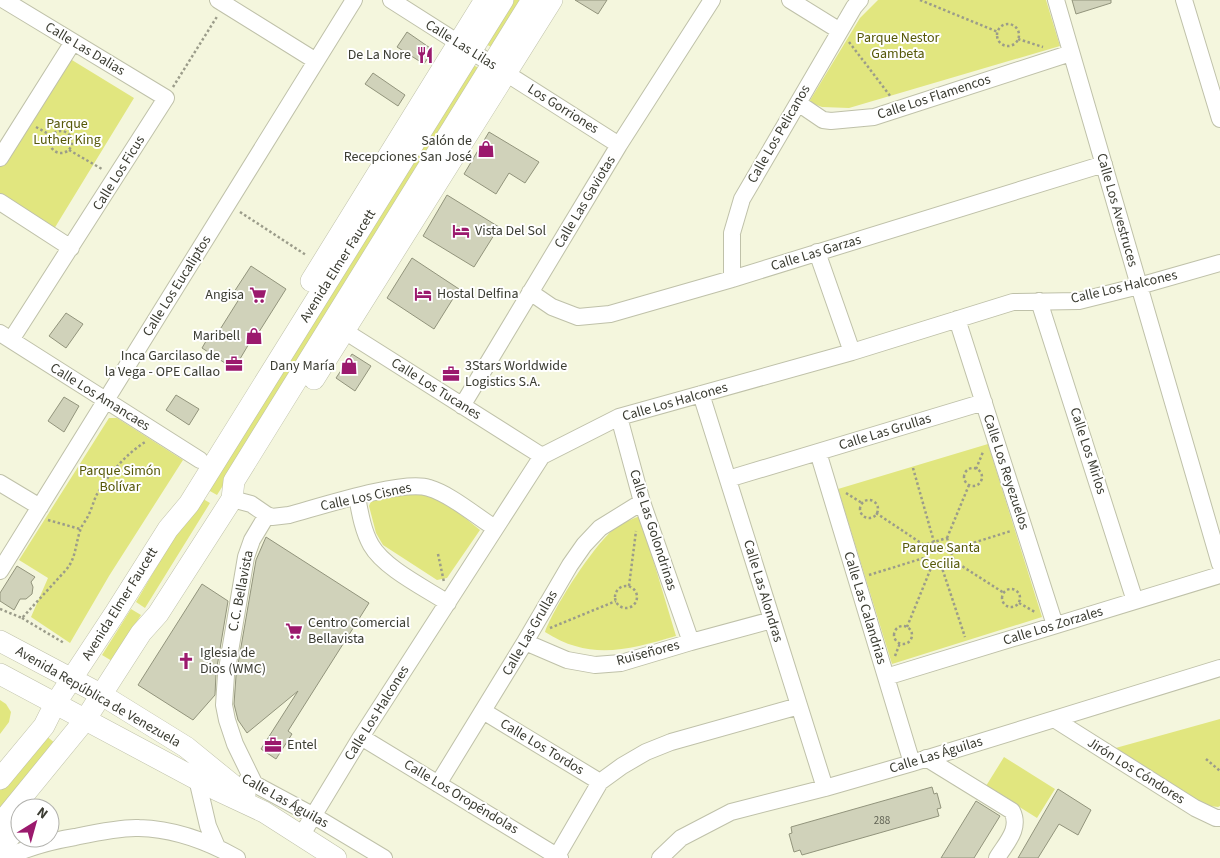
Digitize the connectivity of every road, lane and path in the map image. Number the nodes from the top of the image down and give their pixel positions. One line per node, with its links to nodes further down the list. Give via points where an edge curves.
1 (4, 0): 17 (street, Calle Las Dalias)
2 (354, 0): 20 (street, Calle Los Eucaliptos)
3 (391, 0): 18 (street, Calle Las Lilas)
4 (484, 0): 18 (main road, Avenida Elmer Faucett)
5 (503, 0): 18 (main road, Avenida Elmer Faucett)
6 (532, 0): 21 (main road, Avenida Elmer Faucett)
7 (552, 0): 21 (main road, Avenida Elmer Faucett)
8 (712, 0): 26 (street, Calle Las Gaviotas)
9 (790, 0): 15 (street)
10 (860, 0): 15 (street, Calle Los Pelicanos)
11 (920, 0): 16 (path)
12 (1056, 0): 19 (street, Calle Los Avestruces)
13 (1184, 0): 25 (street)
14 (222, 2): 20 (street); 22 (path)
15 (840, 31): 23 (street, Calle Los Pelicanos); 24 (path)
16 (998, 32): 16 (path, via 1003,26 1010,25 1016,28 1018,38 1012,46 1005,46 998,38)
17 (73, 42): 22 (street, Calle Las Dalias); 28 (street)
18 (466, 47): 21 (street, Calle Las Lilas); 36 (main road, Avenida Elmer Faucett); 71 (main road, Avenida Elmer Faucett, via 193,496)
19 (1071, 53): 24 (street, Calle Los Flamencos); 29 (street, Calle Los Avestruces)
20 (316, 61): 32 (street, Calle Los Eucaliptos)
21 (499, 68): 26 (street, Los Gorriones); 42 (main road, Avenida Elmer Faucett)
22 (166, 98): 30 (street, Calle Los Ficus)
23 (798, 103): 24 (street, Calle Los Flamencos, via 823,120 831,121 874,117); 37 (street, Calle Los Pelicanos, via 742,198 732,233)
24 (900, 108)
25 (1220, 119)
26 (619, 145): 39 (street, Calle Las Gaviotas)
27 (69, 150): 27 (path, via 59,153 53,149 52,136 61,131 68,133 72,139); 30 (path)
28 (0, 158)
29 (1104, 164): 34 (street, Calle Las Garzas); 38 (street, Calle Los Avestruces)
30 (116, 177): 33 (street, Calle Los Ficus)
31 (0, 202): 33 (street)
32 (228, 204): 36 (path); 46 (street, Calle Los Eucaliptos)
33 (71, 248): 43 (street, Calle Los Ficus)
34 (816, 252): 37 (street, Calle Las Garzas); 44 (street)
35 (1220, 263): 38 (street, Calle Los Halcones)
36 (321, 265): 54 (main road, Avenida Elmer Faucett)
37 (732, 279): 39 (street, Calle Las Garzas, via 610,314 578,317 552,307)
38 (1139, 286): 40 (street, Calle Los Halcones, via 1079,301); 79 (street, Calle Los Avestruces)
39 (530, 292): 48 (street, Calle Las Gaviotas)
40 (1040, 301): 41 (street, Calle Los Halcones, via 1013,302); 87 (street, Calle Los Mirlos)
41 (957, 319): 44 (street, Calle Los Halcones); 47 (street, Calle Los Reyezuelos)
42 (338, 326): 48 (street, Calle Los Tucanes); 62 (main road, Avenida Elmer Faucett, via 234,481)
43 (5, 337): 46 (street, Calle Los Amancaes)
44 (852, 352): 45 (street, Calle Los Halcones)
45 (701, 394): 49 (street, Calle Los Halcones); 57 (street, Calle Las Alondras)
46 (106, 400): 50 (street, Calle Los Amancaes); 65 (street, Calle Los Eucaliptos)
47 (984, 402): 52 (street, Calle Las Grullas); 68 (street, Calle Los Reyezuelos)
48 (462, 406): 53 (street, Calle Los Tucanes)
49 (619, 417): 53 (street, Calle Los Halcones); 63 (street, Calle Las Golondrinas)
50 (160, 434): 54 (street, Calle Los Amancaes); 70 (path, via 126,457 105,482)
51 (986, 446): 56 (path)
52 (818, 452): 57 (street, Calle Las Grullas); 84 (street, Calle Las Calandrias)
53 (542, 456): 69 (street, Calle Los Halcones)
54 (200, 460): 71 (main road, Avenida Elmer Faucett, via 179,497)
55 (913, 468): 73 (path)
56 (976, 469): 59 (path, via 970,468 965,472); 59 (path, via 982,478 977,485)
57 (728, 479): 92 (street, Calle Las Alondras)
58 (0, 483): 65 (street)
59 (969, 485): 72 (path)
60 (841, 490): 64 (path)
61 (357, 497): 67 (street, Calle Los Cisnes, via 290,515); 69 (street, Calle Los Cisnes, via 421,485 439,492); 89 (street, via 365,533 380,556 390,566)
62 (232, 499): 67 (street, via 251,504); 106 (main road, Avenida Elmer Faucett, via 158,614 141,633)
63 (640, 503): 85 (path); 96 (street, Calle Las Grullas, via 600,528 584,545); 98 (street, Calle Las Golondrinas)
64 (862, 504): 66 (path, via 860,512 864,516 869,518); 66 (path, via 872,500 877,505)
65 (38, 512): 70 (path); 82 (street, Calle Los Eucaliptos)
66 (876, 514): 74 (path)
67 (267, 516): 122 (street, C.C. Bellavista, via 246,557 224,705 235,744)
68 (1024, 527): 75 (path); 93 (street, Calle Los Reyezuelos)
69 (495, 528): 89 (street, Calle Los Halcones)
70 (80, 529): 91 (path, via 72,563)
71 (168, 529): 105 (main road, Avenida Elmer Faucett)
72 (947, 538): 73 (path); 75 (path)
73 (934, 542): 74 (path)
74 (924, 545): 77 (path)
75 (950, 550): 78 (path)
76 (438, 554): 89 (path)
77 (928, 557): 81 (path); 84 (path)
78 (954, 561): 80 (path); 86 (path)
79 (1220, 564)
80 (941, 565): 81 (path); 100 (path)
81 (931, 568): 95 (path)
82 (0, 571)
83 (1220, 575): 87 (street, Calle Los Zorzales)
84 (856, 579): 104 (street, Calle Las Calandrias)
85 (629, 586): 88 (path, via 617,591); 88 (path, via 637,593 636,604 623,608)
86 (1004, 593): 86 (path, via 1011,589 1017,592 1020,597 1017,605 1009,607 1004,604)
87 (1135, 601): 93 (street, Calle Los Zorzales)
88 (616, 602): 96 (path)
89 (448, 603): 112 (street, Calle Los Halcones)
90 (0, 608): 91 (path)
91 (22, 618): 99 (path)
92 (772, 620): 98 (street, Ruiseñores); 108 (street, Calle Las Alondras)
93 (1055, 625): 100 (street, Calle Los Zorzales)
94 (0, 626): 101 (main road)
95 (906, 627): 95 (path, via 912,637 902,644 896,641 895,633 898,628)
96 (527, 639): 98 (street, Ruiseñores, via 567,660 595,665 621,663); 109 (street, Calle Las Grullas)
97 (0, 641): 101 (main road, Avenida República de Venezuela)
98 (691, 642)
99 (64, 644)
100 (970, 651): 104 (street, Calle Los Zorzales)
101 (31, 656): 105 (main road, Avenida República de Venezuela)
102 (1220, 668): 110 (street, Calle Las Águilas)
103 (0, 674): 107 (main road, Avenida República de Venezuela)
104 (886, 677): 116 (street, Calle Las Calandrias)
105 (72, 679): 106 (main road, Avenida República de Venezuela); 107 (main road, Avenida Elmer Faucett)
106 (107, 699): 107 (main road); 111 (main road, Avenida Elmer Faucett); 113 (main road, Avenida República de Venezuela)
107 (55, 704): 111 (main road, Avenida República de Venezuela); 114 (main road, Avenida Elmer Faucett, via 35,719); 118 (main road, Avenida Elmer Faucett, via 44,726)
108 (799, 706): 120 (street, via 671,742 646,752); 123 (street, Calle Las Alondras)
109 (483, 711): 120 (street, Calle Los Tordos); 121 (street, Calle Las Grullas)
110 (1054, 719): 116 (street, Calle Las Águilas); 127 (street, Jirón Los Cóndores, via 1195,808)
111 (91, 722): 119 (main road, Avenida República de Venezuela); 124 (main road, Avenida Elmer Faucett); 128 (main road, Avenida Elmer Faucett)
112 (361, 737): 121 (street, Calle Los Oropéndolas); 126 (street, Calle Los Halcones)
113 (186, 747): 122 (street, Calle Las Águilas); 125 (main road, Avenida República de Venezuela)
114 (0, 758)
115 (1206, 759): 117 (path)
116 (919, 761): 123 (street, Calle Las Águilas); 139 (street, via 1012,810 1015,828)
117 (1220, 771)
118 (0, 779)
119 (197, 779): 125 (main road, Avenida República de Venezuela); 130 (street, via 208,826)
120 (600, 782): 133 (street)
121 (438, 784): 133 (street, Calle Los Oropéndolas)
122 (255, 785): 126 (street, Calle Las Águilas)
123 (824, 788): 138 (street, Calle Las Águilas, via 731,812 681,838)
124 (39, 798)
125 (264, 812): 131 (main road, Avenida República de Venezuela)
126 (314, 816): 131 (street, Calle Los Halcones); 137 (street, Calle Las Águilas)
127 (1220, 818)
128 (0, 824)
129 (10, 836): 132 (main road)
130 (217, 846): 134 (street, via 164,830 138,828 53,841); 135 (street)
131 (309, 846): 136 (main road, Avenida República de Venezuela)
132 (0, 849)
133 (559, 857)
134 (6, 858)
135 (237, 858)
136 (336, 858)
137 (384, 858)
138 (660, 858)
139 (996, 858)

